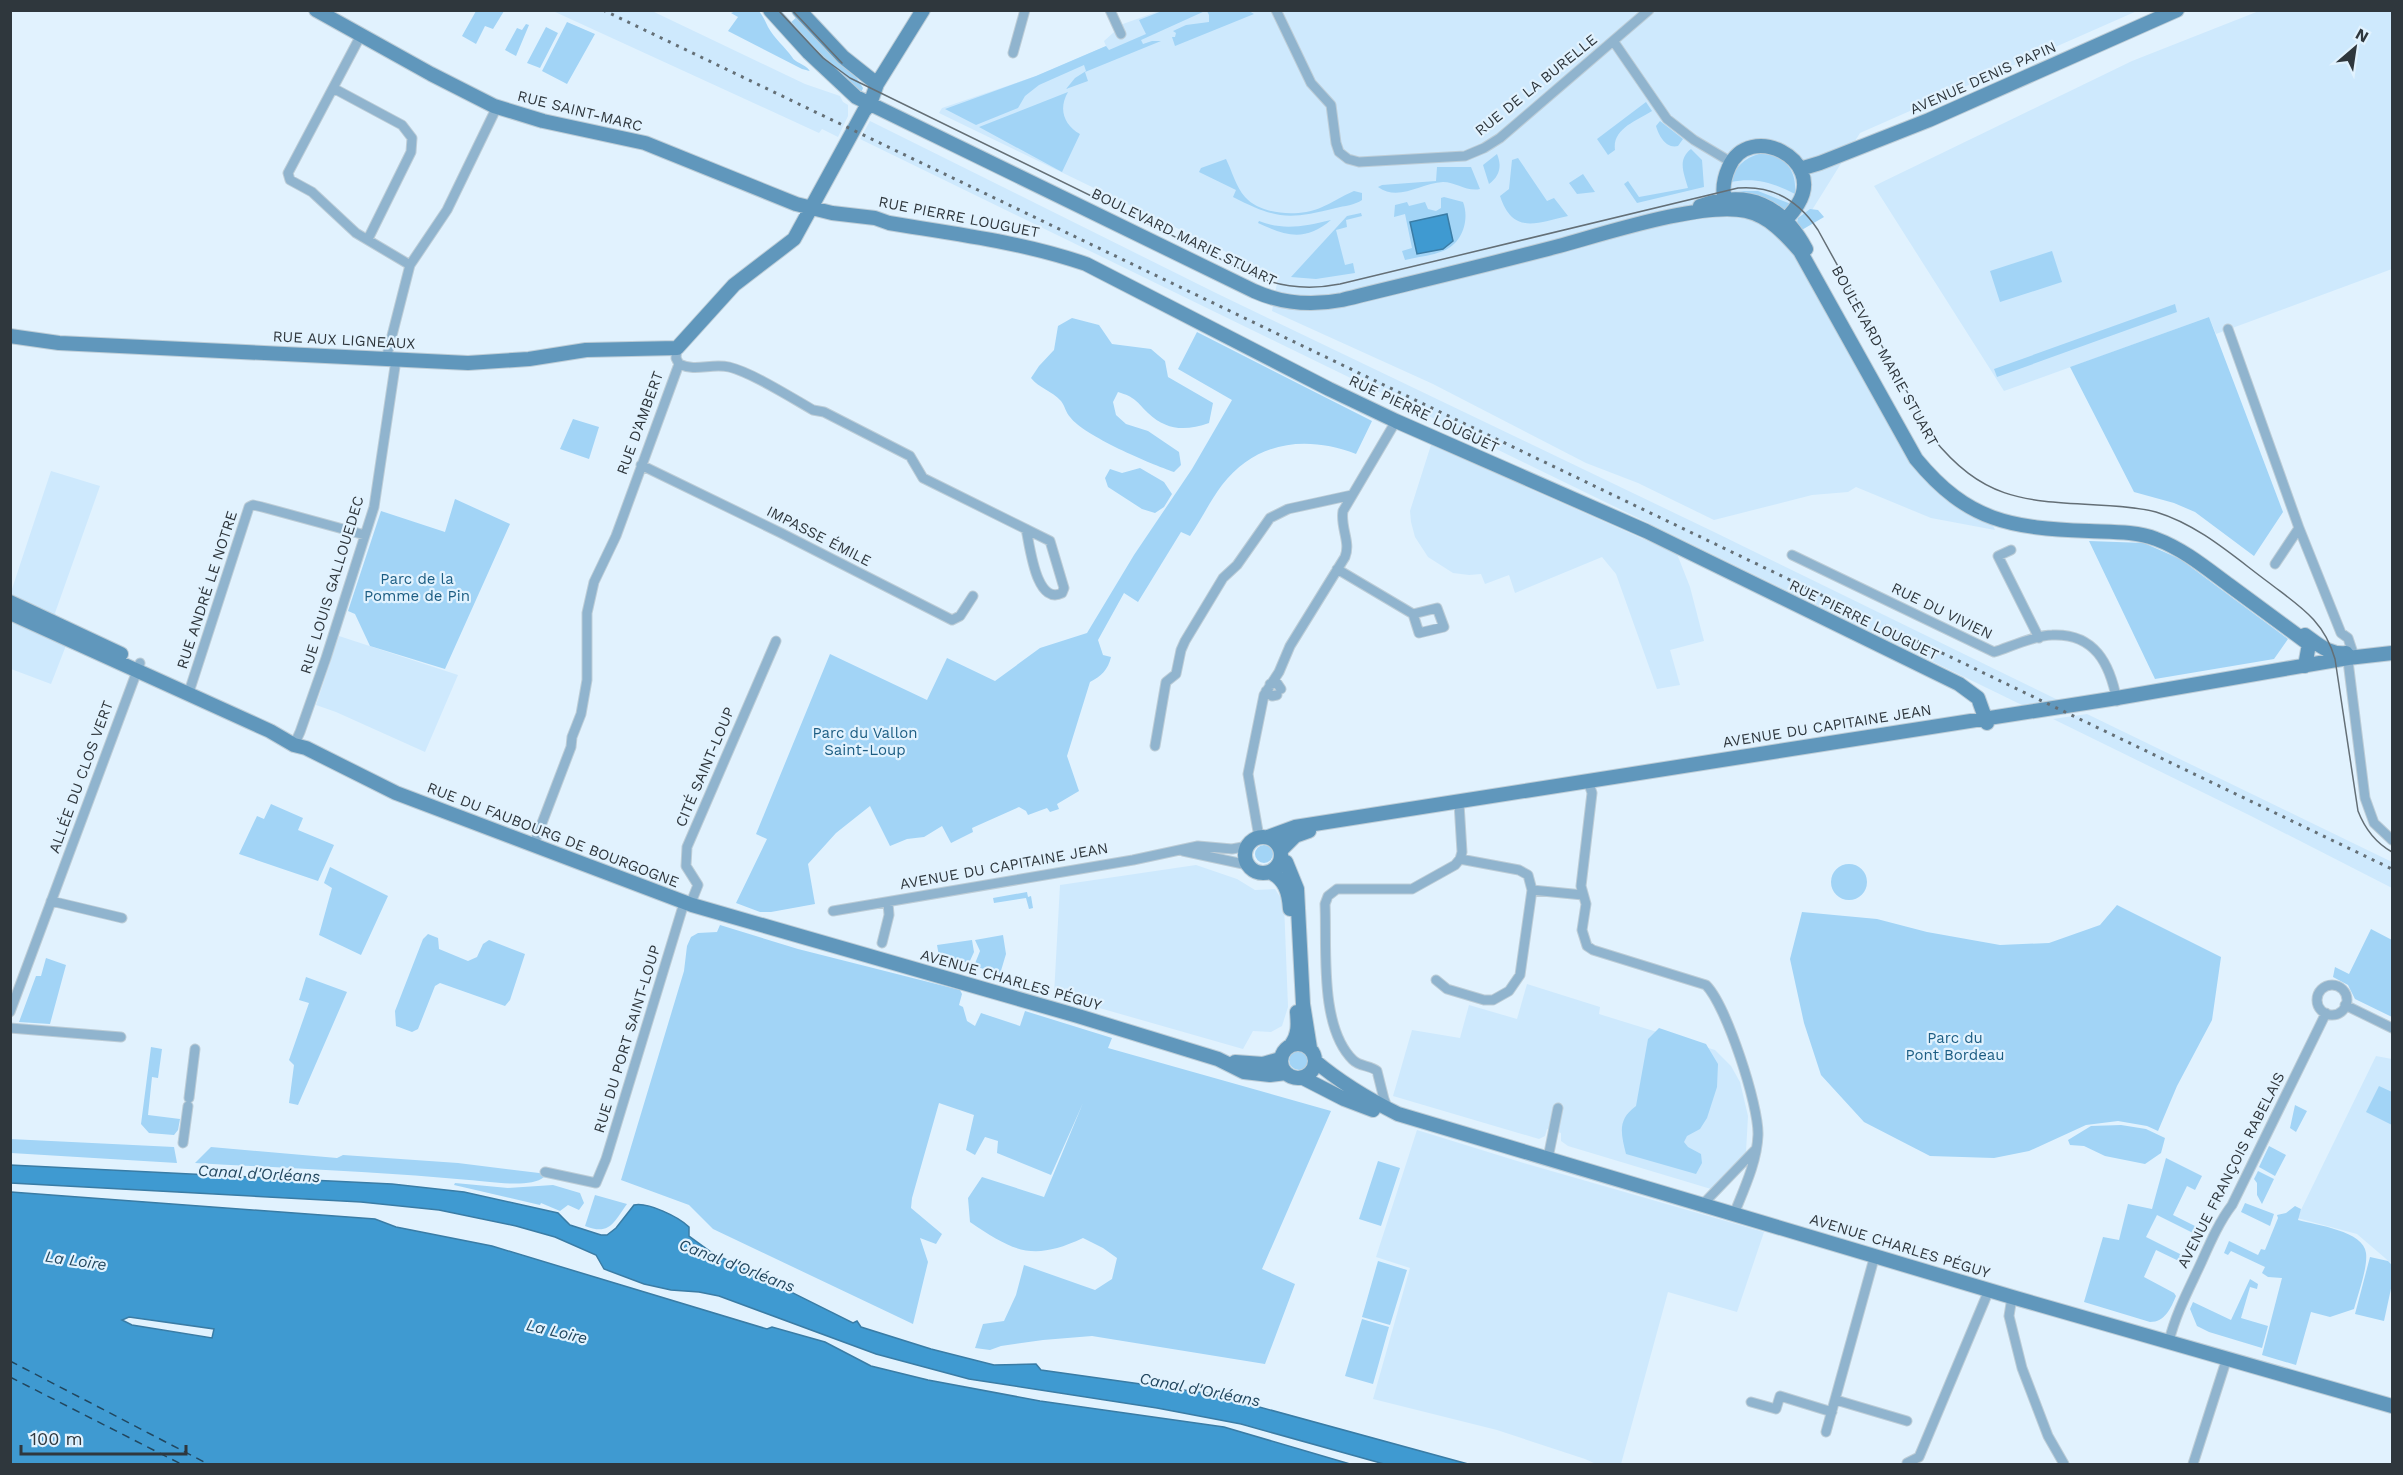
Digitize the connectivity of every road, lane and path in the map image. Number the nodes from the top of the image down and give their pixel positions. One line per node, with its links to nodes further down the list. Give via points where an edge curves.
1 (316, 10): 10 (main road, RUE SAINT-MARC)
2 (770, 10): 16 (main road, BOULEVARD MARIE STUART, via 808,53 856,97)
3 (799, 10): 14 (main road, via 843,57)
4 (923, 10): 14 (main road)
5 (1025, 10): 13 (street)
6 (1110, 10): 11 (street)
7 (1276, 10): 12 (street, RUE DE LA BURELLE, via 1311,83 1330,105 1339,152 1359,162 1459,156 1484,148)
8 (1649, 10): 12 (street, RUE DE LA BURELLE)
9 (2177, 10): 19 (main road, AVENUE DENIS PAPIN, via 1929,120)
10 (360, 34): 15 (street); 17 (main road, RUE SAINT-MARC)
11 (1121, 34)
12 (1614, 42): 18 (street, via 1667,118)
13 (1013, 53)
14 (877, 84): 16 (main road)
15 (333, 88): 23 (street, via 288,173 290,180 312,192 356,233); 23 (street, via 402,125 412,138 411,152)
16 (870, 104): 20 (main road, BOULEVARD MARIE STUART, via 1254,291 1296,303 1342,300); 21 (main road)
17 (494, 106): 21 (main road, RUE SAINT-MARC, via 543,122 645,143 796,204); 24 (street, RUE LOUIS GALLOUEDEC, via 447,210)
18 (1731, 162): 19 (main road, via 1747,149 1772,147 1792,157); 20 (main road, via 1724,179)
19 (1800, 169): 22 (main road, via 1802,194 1794,211)
20 (1726, 204): 22 (main road, BOULEVARD MARIE STUART)
21 (813, 206): 27 (main road, via 794,239 734,285); 30 (main road, RUE PIERRE LOUGUET, via 889,224 1017,243 1086,264)
22 (1780, 222): 46 (main road, via 1916,459 1954,497 2011,525 2154,538 2197,561); 49 (main road, BOULEVARD MARIE STUART, via 1798,235 1913,442 1936,474 1958,493 1976,505 2023,521 2141,528 2181,543)
23 (368, 239): 24 (street)
24 (410, 265): 28 (street, RUE LOUIS GALLOUEDEC)
25 (2228, 329): 33 (street)
26 (10, 336): 28 (main road, RUE AUX LIGNEAUX, via 59,343)
27 (676, 348): 28 (main road, RUE AUX LIGNEAUX, via 586,351 468,363); 29 (street, RUE D'AMBERT)
28 (391, 360): 35 (street, RUE LOUIS GALLOUEDEC, via 374,507)
29 (679, 364): 31 (street, RUE D'AMBERT); 34 (street, via 698,369 716,366 738,370 910,456 923,478)
30 (1396, 421): 32 (street); 57 (main road, RUE PIERRE LOUGUET, via 1646,531 1959,684 1978,698)
31 (641, 465): 40 (street, IMPASSE ÉMILE, via 952,620 960,616); 64 (street, RUE D'AMBERT, via 616,536 594,582 587,614 587,680 581,714)
32 (1352, 495): 39 (street, via 1342,517 1347,551); 59 (street, via 1275,515 1223,578 1185,641 1176,674 1167,682)
33 (2299, 528): 38 (street); 49 (street, via 2341,633 2348,638)
34 (1026, 529): 34 (street, via 1050,542 1064,588 1057,596 1040,586)
35 (365, 535): 54 (street, RUE ANDRÉ LE NOTRE, via 254,505 249,507); 58 (street, RUE LOUIS GALLOUEDEC)
36 (2011, 550): 44 (street, via 1998,556)
37 (1792, 555): 44 (street, RUE DU VIVIEN, via 1994,652)
38 (2275, 564)
39 (1337, 569): 43 (street); 53 (street)
40 (973, 596)
41 (10, 602): 52 (main road, RUE DU FAUBOURG DE BOURGOGNE)
42 (10, 613): 52 (main road, RUE DU FAUBOURG DE BOURGOGNE)
43 (1413, 614)
44 (2038, 638): 56 (street, RUE DU VIVIEN, via 2050,634 2078,637 2096,649 2109,670)
45 (776, 641): 75 (street, CITÉ SAINT-LOUP, via 687,848 686,866 698,885)
46 (2310, 644): 49 (main road); 51 (main road)
47 (2392, 648): 49 (main road, AVENUE DU CAPITAINE JEAN)
48 (2392, 653): 49 (main road, AVENUE DU CAPITAINE JEAN)
49 (2343, 658): 50 (main road, AVENUE DU CAPITAINE JEAN); 51 (main road, AVENUE DU CAPITAINE JEAN); 56 (main road, AVENUE DU CAPITAINE JEAN); 63 (street, via 2365,798 2374,823)
50 (2392, 658)
51 (2305, 666): 56 (main road, AVENUE DU CAPITAINE JEAN)
52 (138, 667): 54 (main road, RUE DU FAUBOURG DE BOURGOGNE); 73 (street, ALLÉE DU CLOS VERT)
53 (1268, 688): 55 (street, via 1277,683); 62 (street, via 1249,767 1249,783)
54 (189, 691): 58 (main road, RUE DU FAUBOURG DE BOURGOGNE)
55 (1279, 692)
56 (2117, 700): 57 (main road, AVENUE DU CAPITAINE JEAN)
57 (1986, 720): 60 (main road, AVENUE DU CAPITAINE JEAN)
58 (299, 744): 64 (main road, RUE DU FAUBOURG DE BOURGOGNE, via 396,793)
59 (1155, 747)
60 (1588, 784): 61 (main road, AVENUE DU CAPITAINE JEAN); 72 (street, via 1592,793)
61 (1460, 805): 62 (main road, AVENUE DU CAPITAINE JEAN, via 1295,827); 67 (main road, AVENUE DU CAPITAINE JEAN, via 1306,831 1295,836); 68 (street)
62 (1264, 837): 65 (main road); 67 (main road, via 1276,842)
63 (2392, 840)
64 (534, 844): 75 (main road, RUE DU FAUBOURG DE BOURGOGNE)
65 (1248, 846): 66 (street, AVENUE DU CAPITAINE JEAN); 69 (main road)
66 (1180, 850): 69 (street); 74 (street, AVENUE DU CAPITAINE JEAN)
67 (1281, 855): 70 (main road, via 1278,865); 89 (main road, via 1297,889 1304,1004)
68 (1460, 859): 71 (street, via 1524,871); 95 (street, via 1417,888 1337,889 1325,904 1331,1014 1348,1054 1356,1063 1377,1071 1383,1099)
69 (1248, 865): 70 (main road, via 1257,872)
70 (1269, 872): 87 (main road, via 1285,886 1290,906 1298,1028)
71 (1532, 890): 72 (street); 80 (street, via 1520,975 1509,991 1493,1000 1484,1000 1447,989)
72 (1583, 895): 97 (street, via 1586,904 1582,930 1587,946 1697,981 1712,991 1751,1096 1758,1135)
73 (51, 901): 77 (street); 82 (street, ALLÉE DU CLOS VERT)
74 (888, 903): 76 (street, AVENUE DU CAPITAINE JEAN); 79 (street)
75 (687, 904): 78 (main road, RUE DU FAUBOURG DE BOURGOGNE); 99 (street, RUE DU PORT SAINT-LOUP, via 596,1182)
76 (833, 911)
77 (122, 918)
78 (794, 936): 90 (main road, AVENUE CHARLES PÉGUY, via 967,983)
79 (882, 943)
80 (1436, 980)
81 (2345, 1005): 83 (street, via 2339,1012); 83 (street, via 2346,996 2341,988 2324,987 2317,1003); 85 (street)
82 (10, 1012)
83 (2326, 1013): 105 (street, AVENUE FRANÇOIS RABELAIS, via 2206,1252 2176,1316)
84 (10, 1028): 86 (street)
85 (2392, 1028)
86 (120, 1037)
87 (1291, 1044): 89 (main road, via 1301,1044); 91 (main road)
88 (195, 1049): 96 (street)
89 (1312, 1054): 93 (main road, via 1312,1071); 95 (main road, AVENUE CHARLES PÉGUY, via 1338,1081)
90 (1218, 1059): 91 (main road, AVENUE CHARLES PÉGUY, via 1263,1064); 92 (main road, AVENUE CHARLES PÉGUY, via 1244,1072)
91 (1280, 1059): 92 (main road)
92 (1286, 1073): 93 (main road)
93 (1303, 1078): 95 (main road, AVENUE CHARLES PÉGUY, via 1374,1111)
94 (1558, 1108): 98 (street)
95 (1394, 1112): 98 (main road, AVENUE CHARLES PÉGUY)
96 (183, 1143)
97 (1755, 1150): 100 (street); 101 (street)
98 (1548, 1158): 100 (main road, AVENUE CHARLES PÉGUY)
99 (545, 1172)
100 (1703, 1204): 101 (main road, AVENUE CHARLES PÉGUY)
101 (1734, 1214): 102 (main road, AVENUE CHARLES PÉGUY)
102 (1875, 1255): 103 (main road, AVENUE CHARLES PÉGUY); 107 (street)
103 (1989, 1290): 104 (main road, AVENUE CHARLES PÉGUY); 113 (street, via 1919,1457)
104 (2012, 1297): 105 (main road, AVENUE CHARLES PÉGUY); 114 (street, via 2009,1316 2022,1368 2048,1436)
105 (2169, 1341): 106 (main road, AVENUE CHARLES PÉGUY)
106 (2227, 1358): 109 (main road, AVENUE CHARLES PÉGUY); 115 (street)
107 (1836, 1400): 110 (street); 111 (street)
108 (1751, 1402): 110 (street, via 1776,1409 1780,1396)
109 (2392, 1406)
110 (1832, 1412): 112 (street)
111 (1907, 1421)
112 (1826, 1432)
113 (1907, 1464)
114 (2064, 1464)
115 (2193, 1464)

